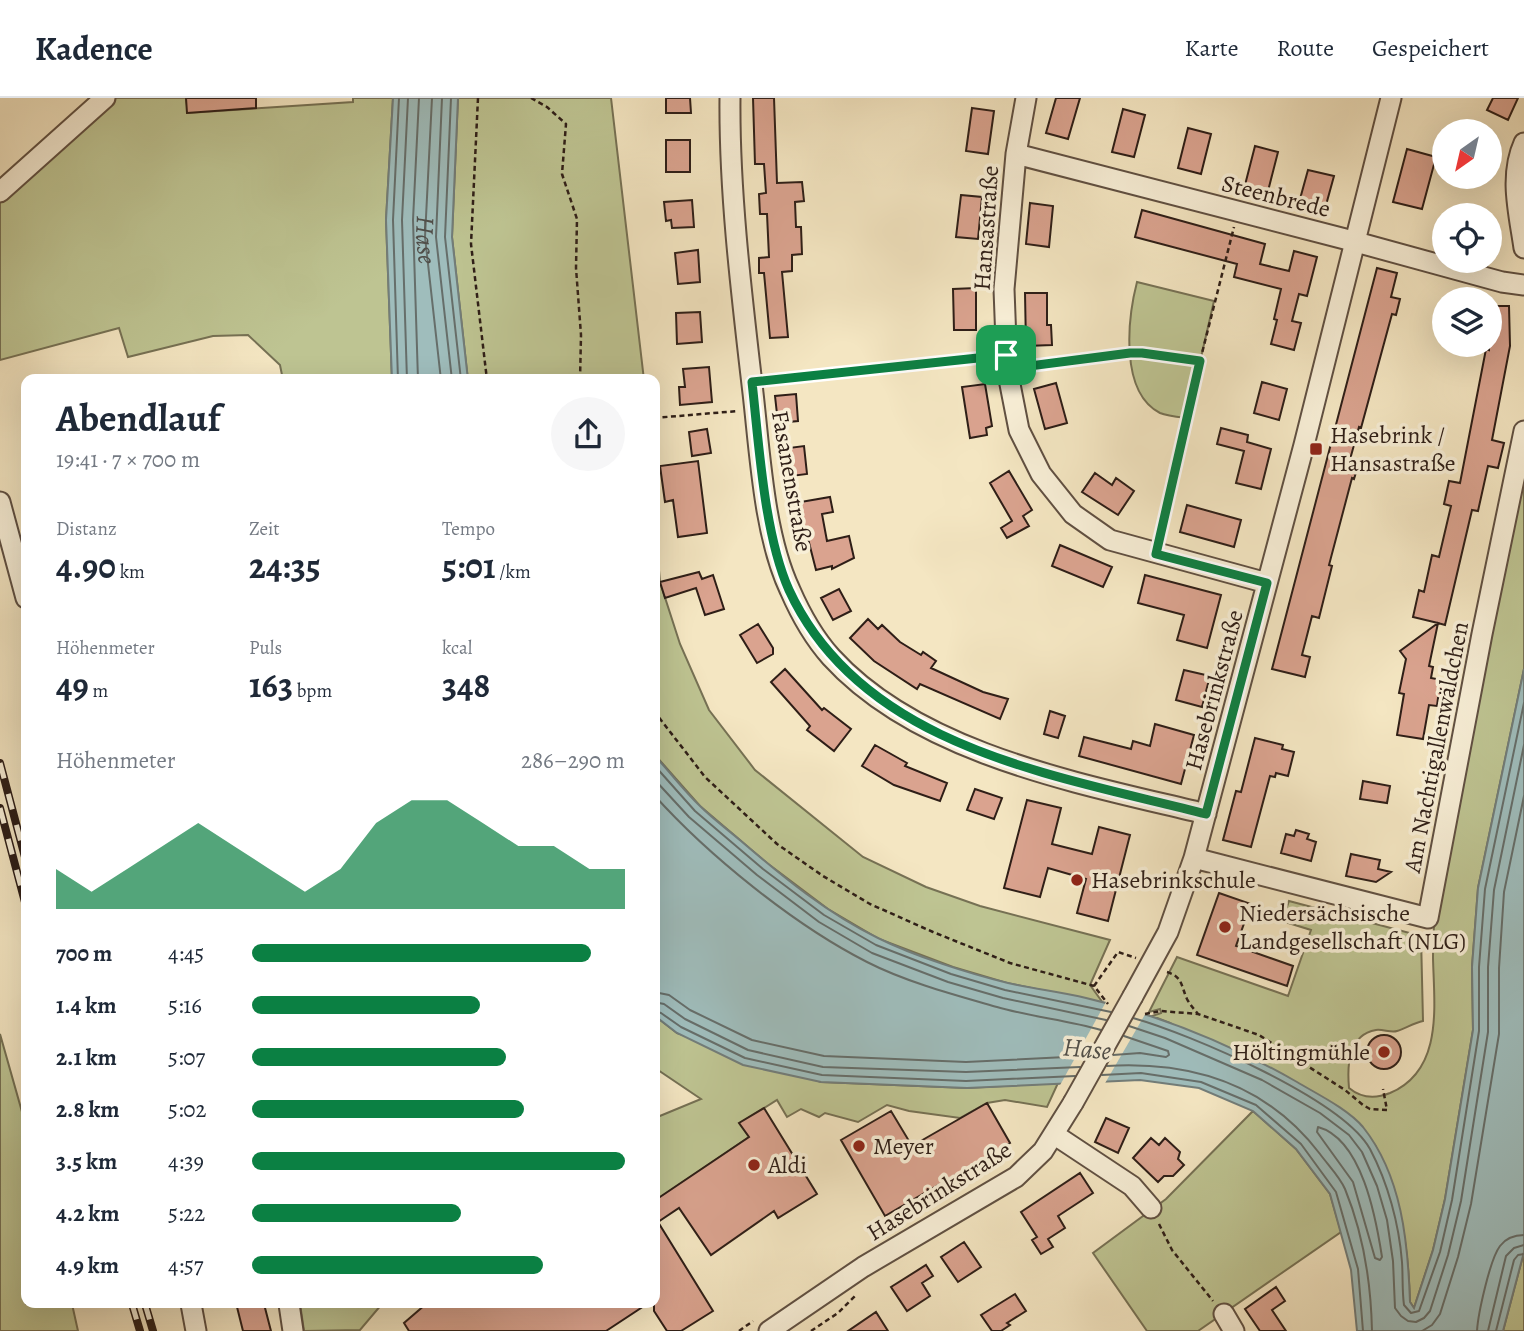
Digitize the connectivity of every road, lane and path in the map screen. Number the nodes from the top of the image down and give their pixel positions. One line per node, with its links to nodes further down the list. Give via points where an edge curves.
1 (105, 98): 9 (street)
2 (478, 98): 16 (path, via 471,244)
3 (531, 98): 17 (path, via 566,124 562,174 578,219)
4 (730, 98): 18 (street, Fasanenstraße)
5 (1026, 98): 8 (street, Hansastraße)
6 (1391, 98): 11 (street, Hasebrinkstraße)
7 (1524, 142): 12 (street, via 1516,169 1516,194)
8 (1016, 154): 10 (street, Steenbrede); 15 (street, Hansastraße, via 1004,289)
9 (0, 192)
10 (1238, 211): 11 (street, Steenbrede); 14 (path)
11 (1356, 242): 13 (street, Steenbrede); 25 (street, Hasebrinkstraße)
12 (1524, 248)
13 (1524, 285)
14 (1200, 361): 15 (path, via 1130,353); 23 (path)
15 (1006, 362): 18 (path); 23 (street, Hansastraße, via 1019,430 1041,474 1073,514 1110,540)
16 (486, 374)
17 (580, 374)
18 (752, 382): 19 (street, Fasanenstraße)
19 (755, 410): 20 (path); 27 (street, Fasanenstraße, via 773,538 789,588 810,628 852,677 915,721 987,754)
20 (660, 418)
21 (1524, 431): 28 (street, Am Nachtigallenwäldchen, via 1429,918)
22 (0, 502): 24 (street)
23 (1156, 554): 25 (street, Hansastraße)
24 (21, 580)
25 (1267, 583): 27 (street, Hasebrinkstraße)
26 (660, 719): 31 (path, via 705,776 777,844 824,876 870,904 946,938 1010,963)
27 (1206, 814): 28 (street, Hasebrinkstraße)
28 (1194, 858): 36 (street, Hasebrinkstraße, bridge, via 1168,932)
29 (1133, 957): 31 (path, via 1118,953)
30 (1169, 973): 34 (path, via 1177,975)
31 (1094, 986): 32 (path)
32 (1098, 992)
33 (1161, 1011): 34 (path)
34 (1198, 1014): 35 (path, via 1259,1035 1370,1109 1387,1110)
35 (1383, 1089)
36 (1055, 1135): 37 (street, via 1123,1179); 43 (street, Hasebrinkstraße, via 1016,1177 863,1267)
37 (1151, 1209): 40 (path, via 1172,1250)
38 (192, 1308): 41 (street)
39 (290, 1308): 42 (street)
40 (1229, 1323)
41 (196, 1331)
42 (293, 1331)
43 (769, 1331)

